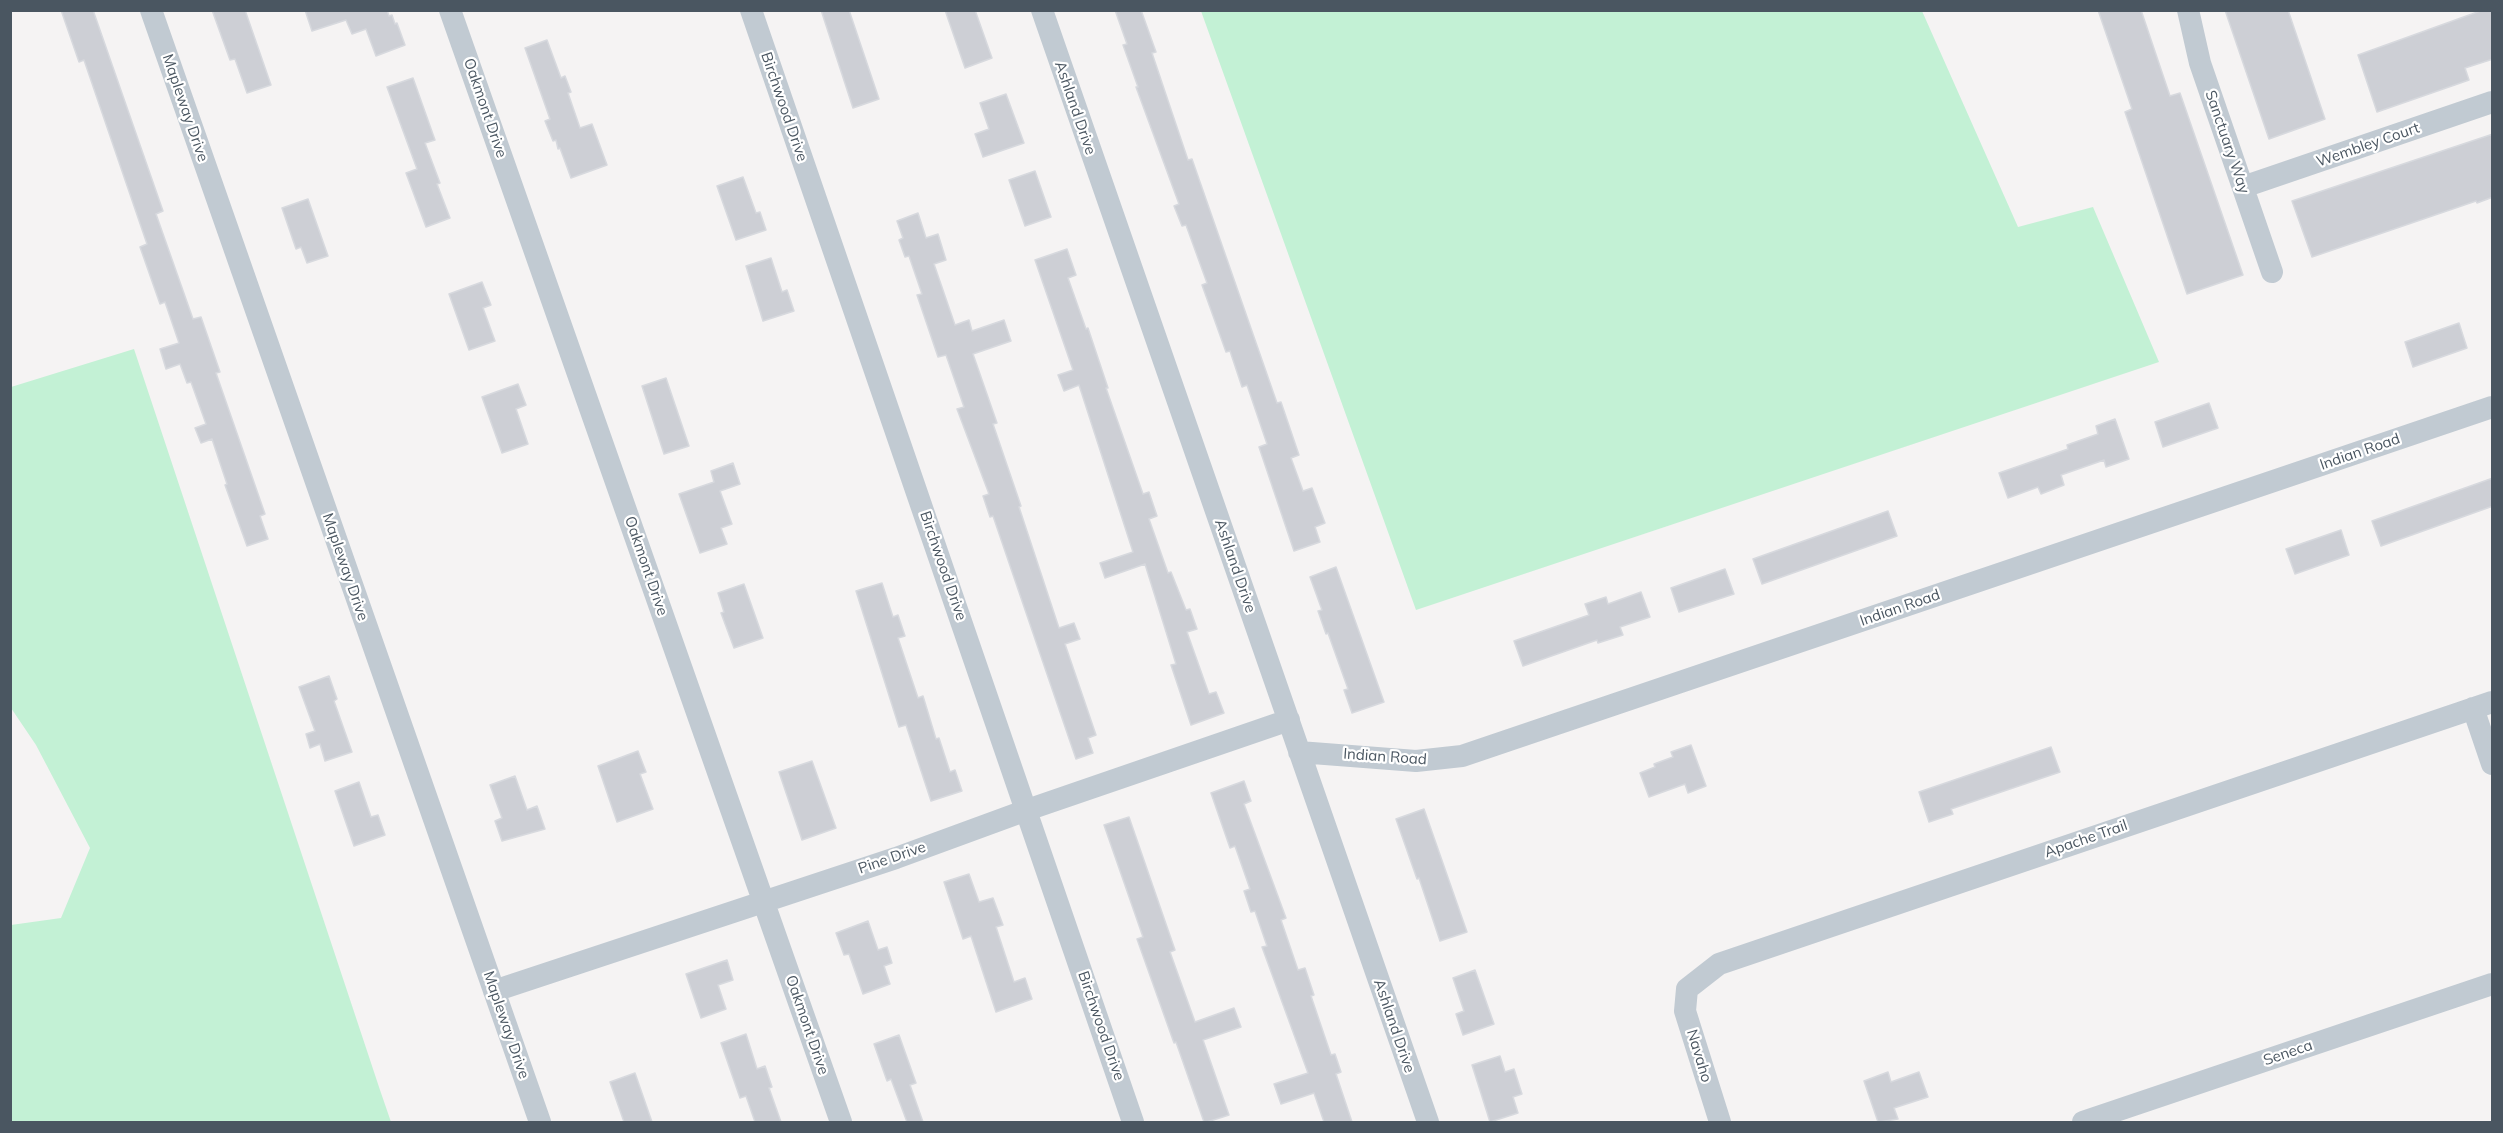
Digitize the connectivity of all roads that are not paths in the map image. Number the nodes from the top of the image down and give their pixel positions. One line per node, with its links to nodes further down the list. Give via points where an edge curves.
1 (151, 10): 18 (street, Mapleway Drive)
2 (450, 10): 15 (street, Oakmont Drive)
3 (751, 10): 14 (street, Birchwood Drive)
4 (1042, 10): 11 (street, Ashland Drive)
5 (2188, 10): 7 (street, Sanctuary Way, via 2200,63)
6 (2493, 102): 7 (street, Wembley Court)
7 (2242, 187): 8 (street, Sanctuary Way)
8 (2272, 272)
9 (2493, 407): 12 (street, Indian Road, via 1462,756 1416,761)
10 (2483, 705): 13 (street); 17 (street, Apache Trail, via 1719,964)
11 (1289, 720): 12 (street, Ashland Drive); 14 (street, Pine Drive)
12 (1299, 752): 22 (street, Ashland Drive)
13 (2493, 764)
14 (1027, 810): 15 (street, Pine Drive, via 896,858); 21 (street, Birchwood Drive)
15 (764, 900): 18 (street, Pine Drive); 20 (street, Oakmont Drive)
16 (2493, 984): 24 (street, Seneca)
17 (1687, 989): 23 (street, Navaho, via 1685,1011)
18 (494, 991): 19 (street, Mapleway Drive)
19 (540, 1122)
20 (841, 1122)
21 (1133, 1122)
22 (1428, 1122)
23 (1720, 1122)
24 (2082, 1122)

